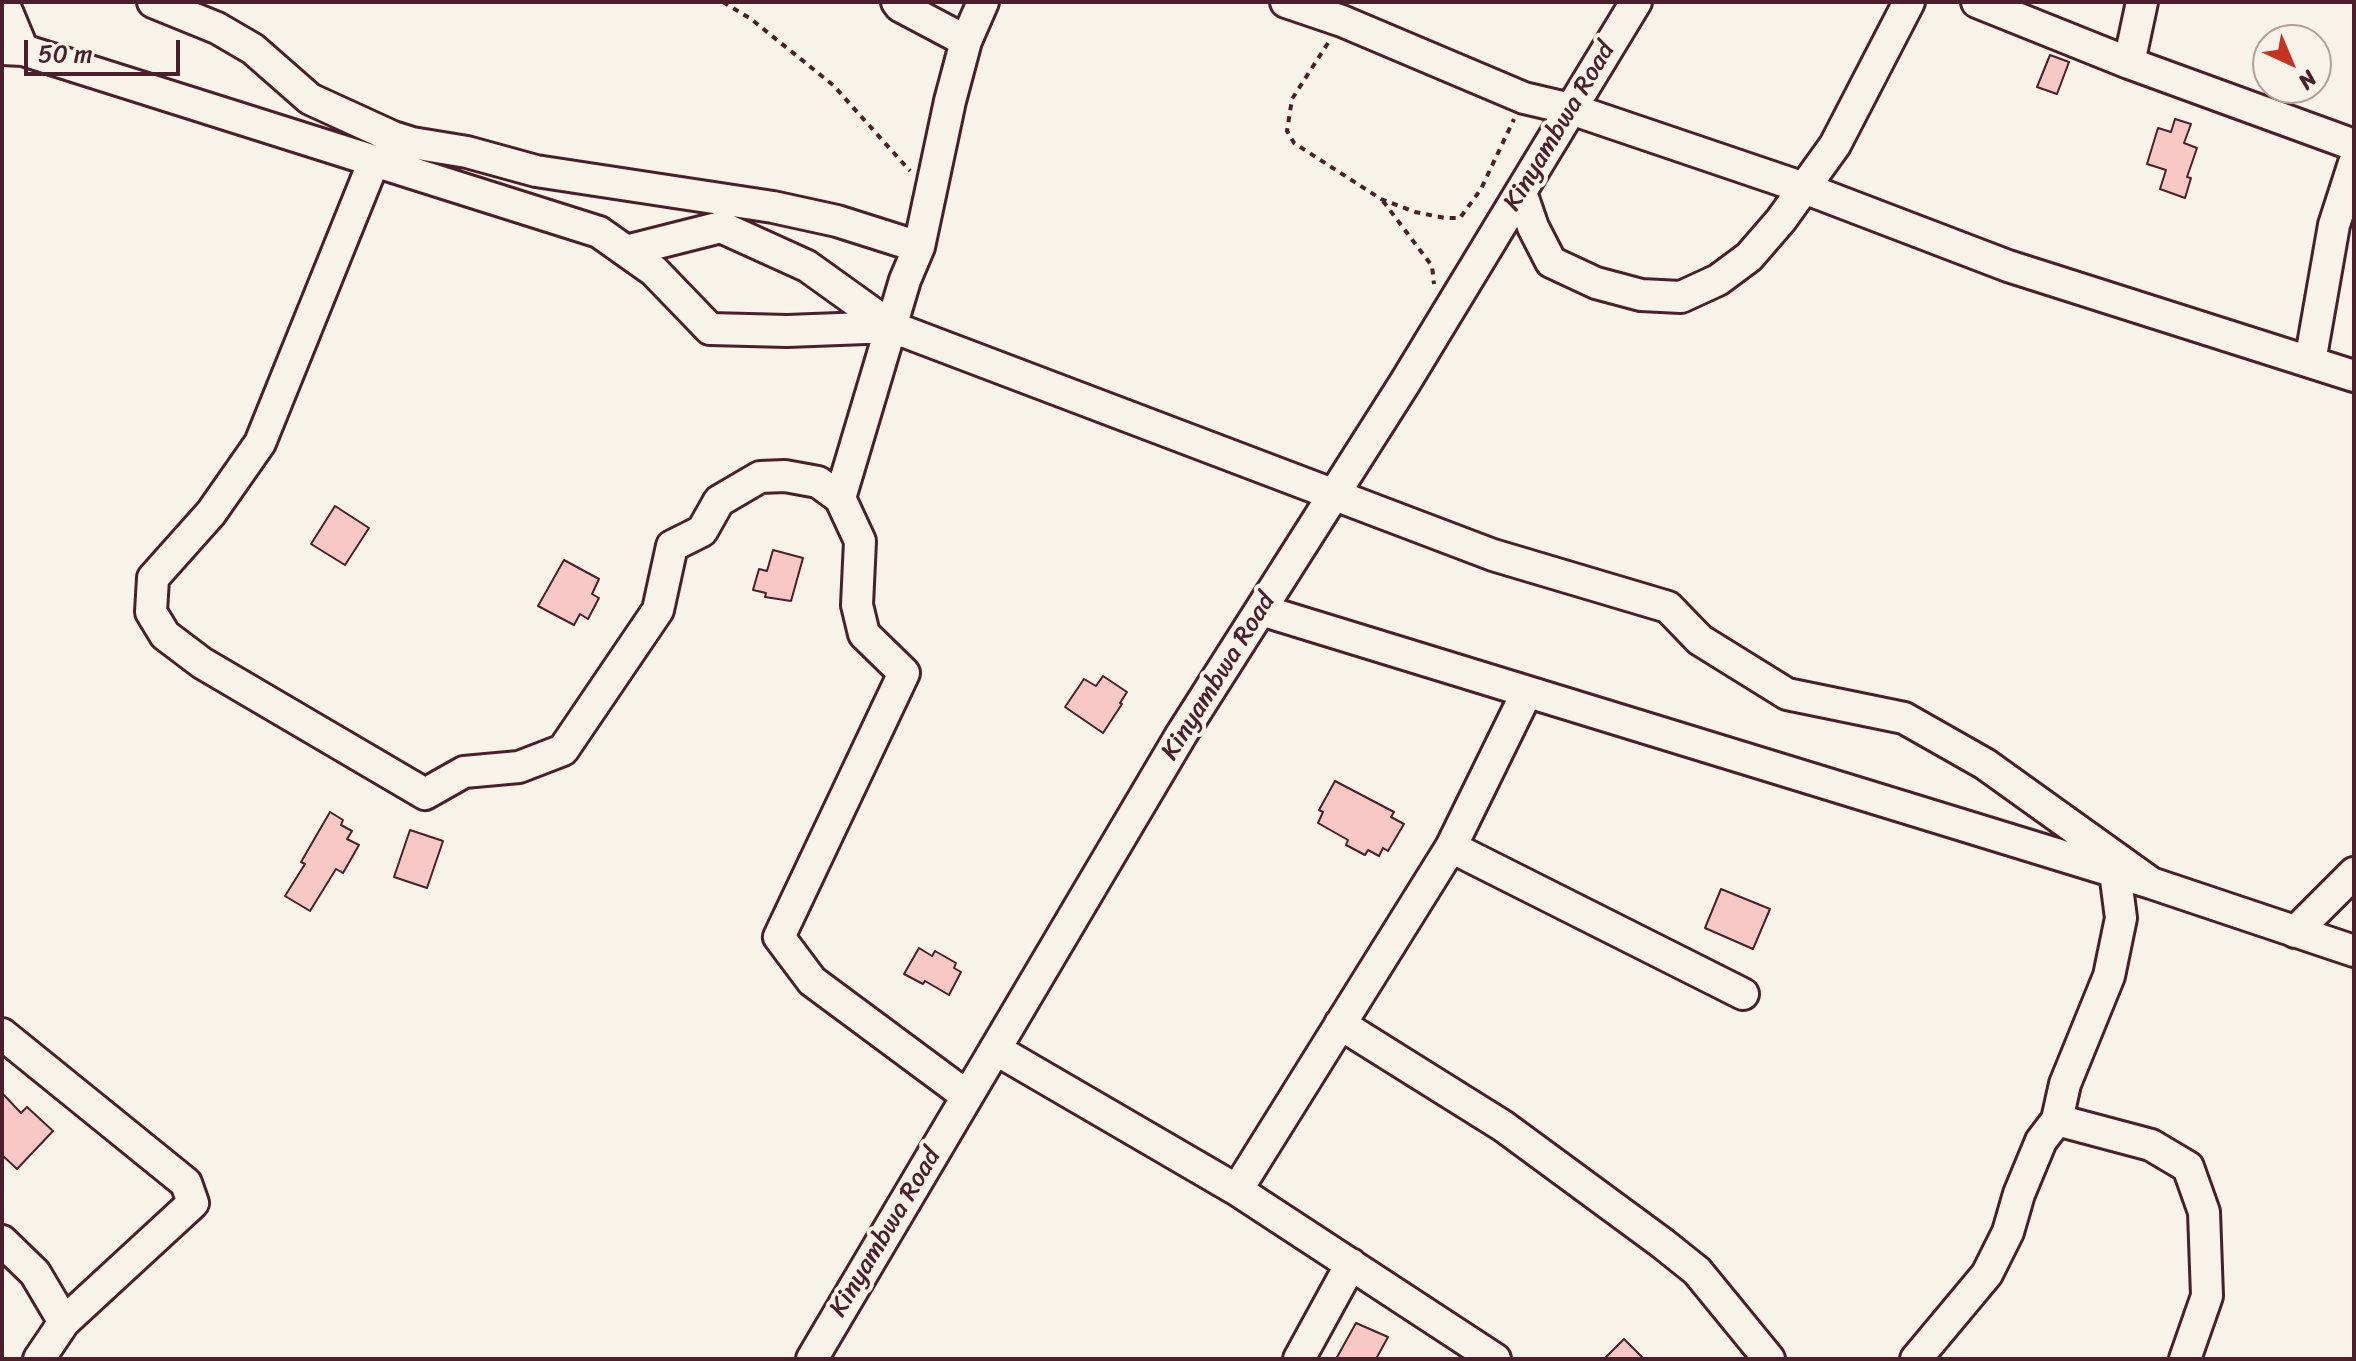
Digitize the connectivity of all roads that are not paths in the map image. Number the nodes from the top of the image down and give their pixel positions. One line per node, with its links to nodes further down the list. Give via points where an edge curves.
1 (3, 2): 11 (street)
2 (153, 2): 19 (street, via 217,28 253,49 310,99 393,137 536,171 773,207)
3 (897, 2): 10 (street)
4 (983, 2): 10 (street)
5 (1286, 2): 13 (street, via 1524,98)
6 (1636, 2): 13 (street, Kinyambwa Road)
7 (1909, 2): 17 (street, via 1835,145)
8 (1977, 2): 12 (street)
9 (2142, 2): 12 (street)
10 (966, 41): 19 (street)
11 (13, 49): 15 (street)
12 (2129, 63): 14 (street)
13 (1571, 109): 17 (street); 18 (street, Kinyambwa Road)
14 (2354, 145)
15 (374, 161): 20 (street, via 599,232); 25 (street, via 260,443 211,513 153,578 151,612 165,635 202,663 425,794 464,772 519,767 563,750 658,610 672,546 702,531 719,501 760,477 785,476 818,482)
16 (2354, 163): 22 (street, via 2334,225)
17 (1804, 188): 18 (street, via 1749,257 1718,280 1681,297 1641,295 1596,283 1551,262); 22 (street, via 2008,266)
18 (1521, 192): 24 (street, Kinyambwa Road)
19 (919, 247): 21 (street)
20 (626, 251): 21 (street, via 721,227 807,266); 21 (street, via 654,271 710,329)
21 (892, 327): 24 (street); 25 (street)
22 (2310, 362): 23 (street)
23 (2354, 376)
24 (1334, 495): 26 (street, Kinyambwa Road); 31 (street, via 1493,555 1668,607 1700,640 1787,694 1904,718 1985,764)
25 (840, 498): 38 (street, via 860,541 857,605 864,634 904,673 779,937 812,981)
26 (1261, 610): 27 (street); 37 (street, Kinyambwa Road)
27 (1527, 692): 28 (street); 29 (street)
28 (1451, 847): 34 (street); 35 (street)
29 (2115, 872): 31 (street); 39 (street, via 2121,918 2109,976 2065,1084)
30 (2354, 873): 32 (street)
31 (2151, 883): 32 (street)
32 (2295, 932): 33 (street)
33 (2354, 951)
34 (1743, 994)
35 (1340, 1024): 40 (street); 48 (street, via 1503,1126 1662,1243 1697,1271)
36 (2, 1034): 43 (street, via 186,1183 193,1203)
37 (995, 1049): 38 (street, Kinyambwa Road); 40 (street)
38 (967, 1096): 44 (street, Kinyambwa Road)
39 (2057, 1120): 49 (street, via 2041,1141 1987,1274); 50 (street, via 2151,1145 2188,1167 2204,1212 2207,1296)
40 (1237, 1190): 42 (street)
41 (2, 1241): 43 (street, via 35,1273)
42 (1351, 1264): 46 (street); 47 (street)
43 (64, 1322): 45 (street)
44 (823, 1355)
45 (39, 1359)
46 (1299, 1359)
47 (1495, 1359)
48 (1769, 1359)
49 (1916, 1359)
50 (2185, 1359)

